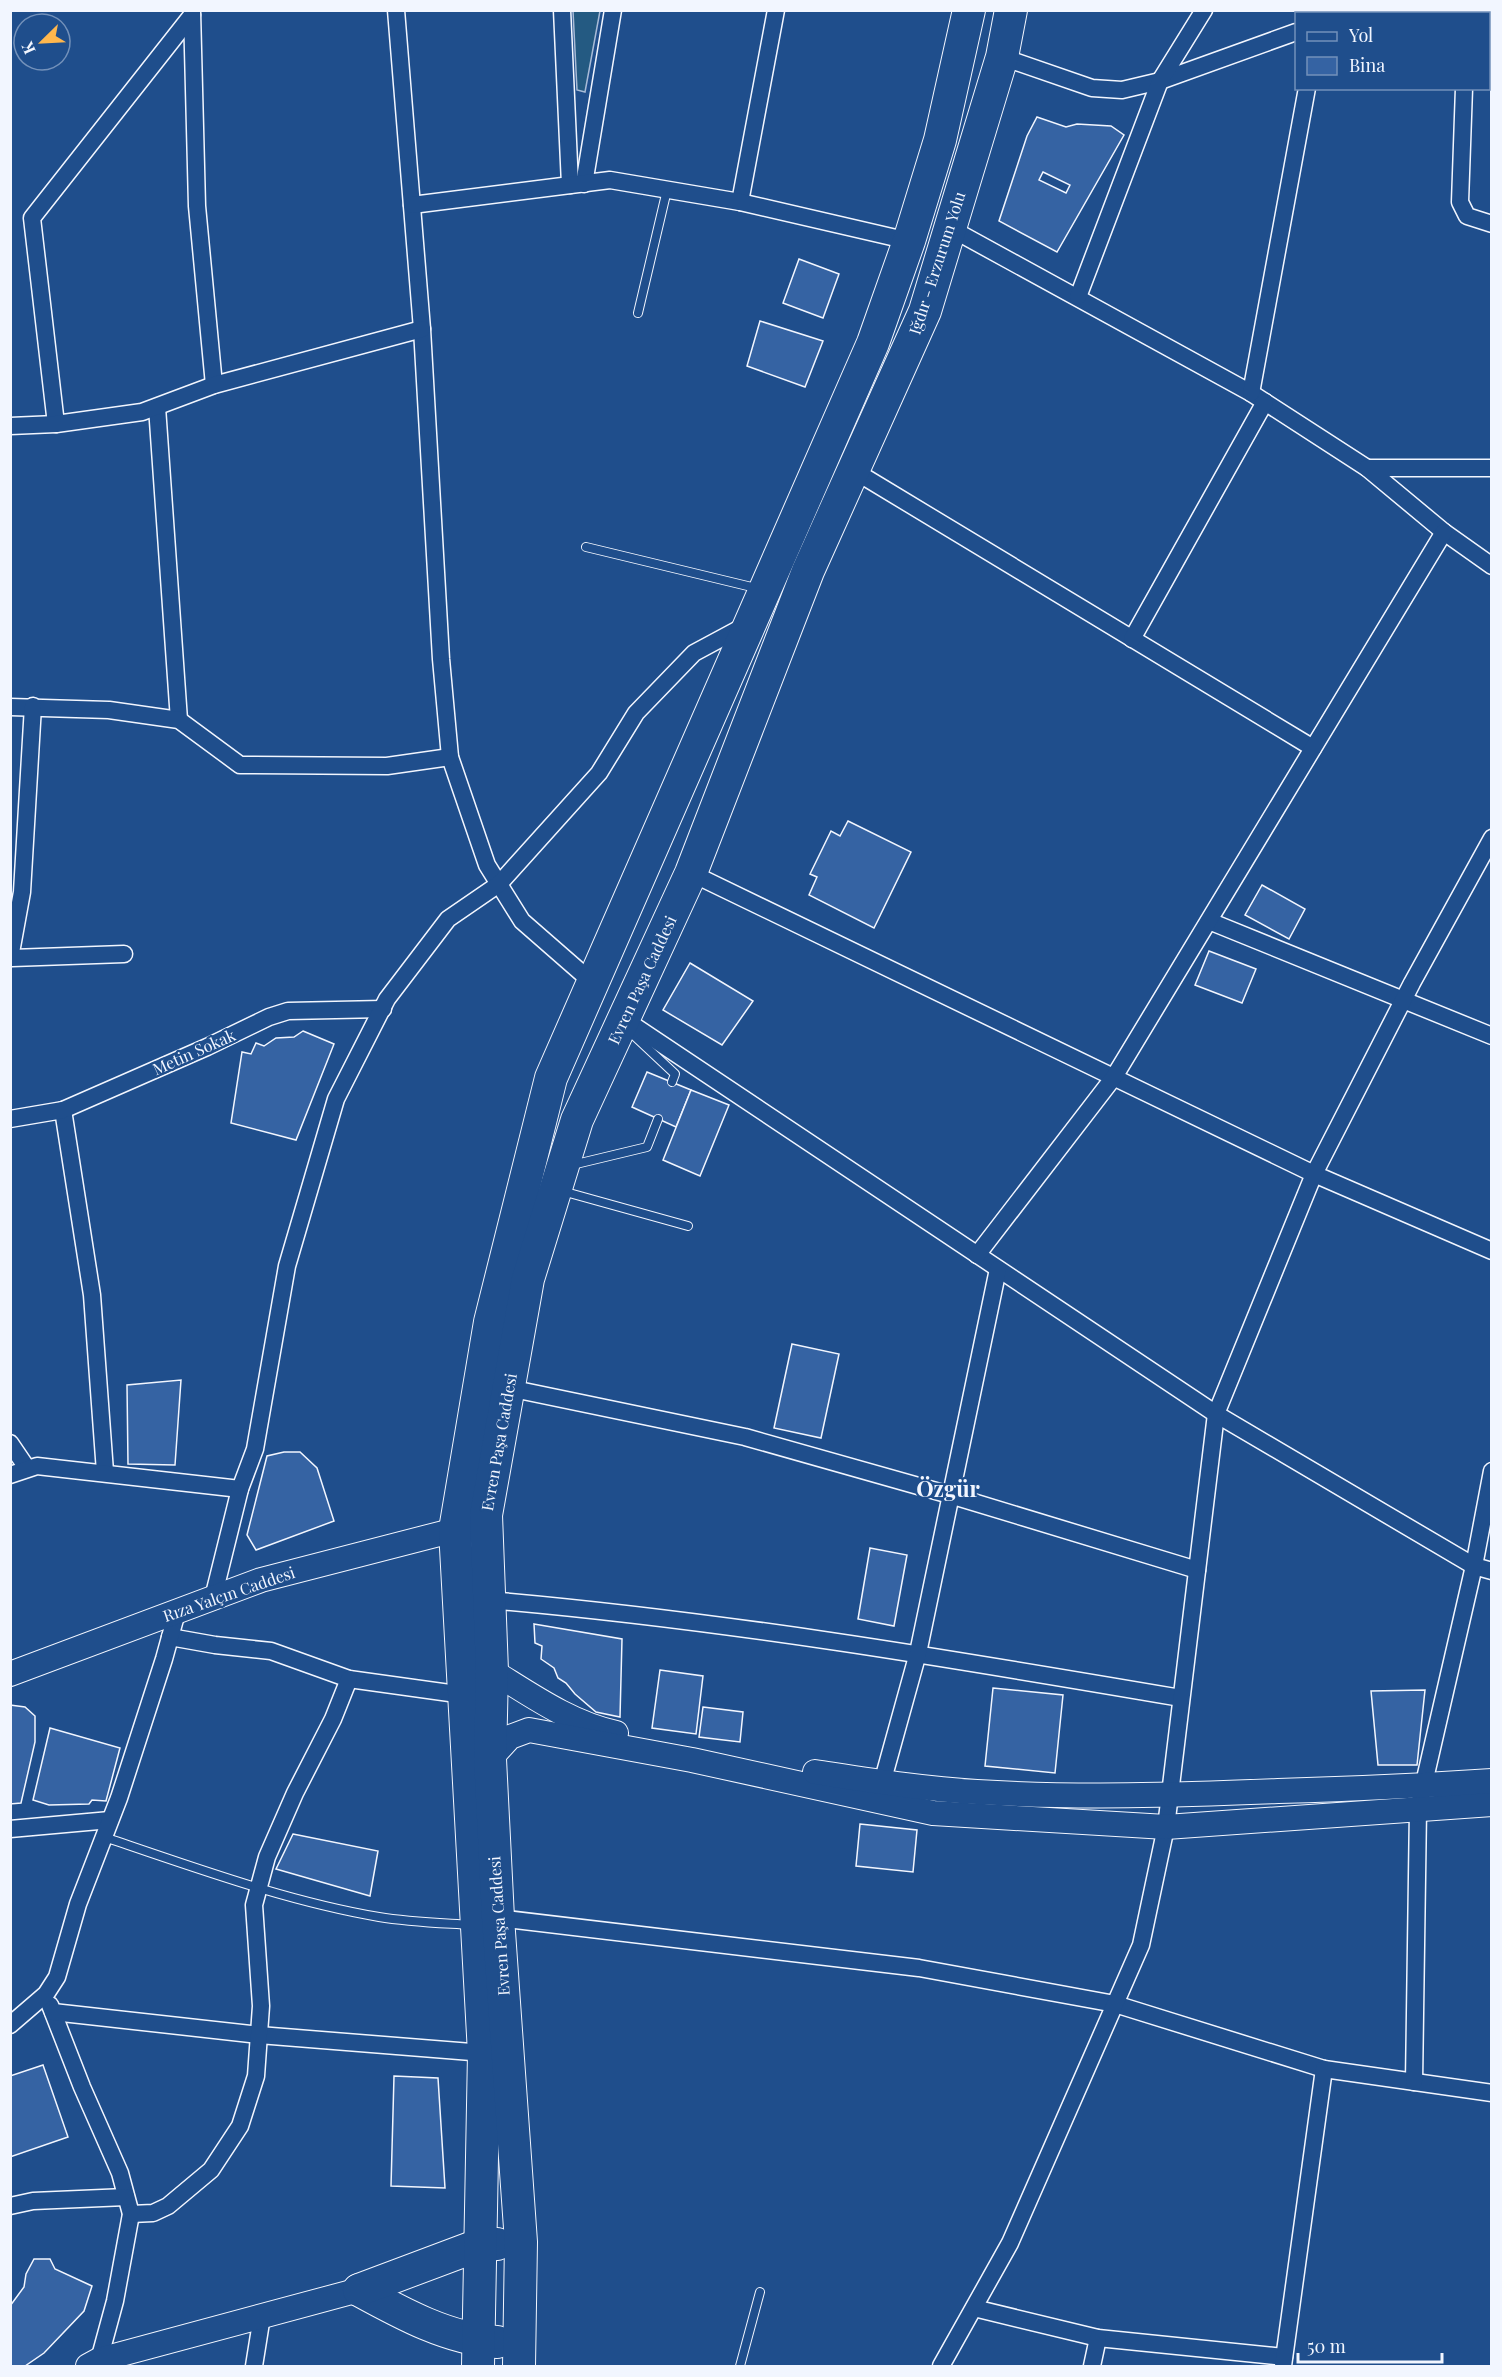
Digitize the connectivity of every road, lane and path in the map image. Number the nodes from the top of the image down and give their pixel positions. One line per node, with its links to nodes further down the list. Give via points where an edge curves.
1 (396, 10): 17 (street)
2 (562, 10): 14 (street)
3 (613, 10): 14 (street)
4 (776, 10): 16 (street)
5 (969, 10): 20 (highway, Iğdır - Erzurum Yolu, via 940,140)
6 (1011, 10): 10 (highway, Iğdır - Erzurum Yolu)
7 (1204, 10): 11 (street)
8 (192, 13): 24 (street, via 197,206); 27 (street, via 32,218)
9 (1295, 32): 11 (street)
10 (1002, 57): 11 (street, via 1092,88 1122,90); 19 (highway, Iğdır - Erzurum Yolu)
11 (1160, 81): 21 (street)
12 (1307, 90): 25 (street)
13 (1464, 90): 18 (street, via 1460,202 1467,216)
14 (577, 184): 15 (street, via 610,180); 17 (street)
15 (668, 190): 16 (street); 22 (lane)
16 (740, 202): 20 (street)
17 (412, 205): 23 (street)
18 (1491, 224)
19 (950, 228): 21 (street); 31 (highway, Iğdır - Erzurum Yolu, via 925,311)
20 (909, 241): 36 (highway, Iğdır - Erzurum Yolu, via 873,343)
21 (1077, 297): 25 (street)
22 (638, 313)
23 (422, 329): 24 (street); 43 (street)
24 (214, 385): 26 (street)
25 (1258, 397): 29 (street); 38 (street)
26 (158, 406): 27 (street, via 142,412); 41 (street)
27 (56, 424): 28 (street)
28 (10, 426)
29 (1367, 468): 30 (street); 32 (street)
30 (1491, 468)
31 (853, 470): 35 (highway, Iğdır - Erzurum Yolu); 38 (street)
32 (1444, 532): 34 (street); 42 (street)
33 (586, 547): 36 (lane)
34 (1491, 566)
35 (808, 572): 45 (highway, Evren Paşa Caddesi)
36 (768, 581): 37 (highway, Evren Paşa Caddesi)
37 (750, 623): 46 (street, via 694,653 636,713 600,773); 50 (highway, Evren Paşa Caddesi)
38 (1132, 639): 42 (street)
39 (10, 706): 40 (street)
40 (33, 706): 41 (street, via 109,710); 49 (street, via 22,892)
41 (179, 720): 43 (street, via 240,765 387,766)
42 (1313, 748): 47 (street)
43 (450, 757): 46 (street, via 487,865)
44 (1491, 838): 51 (street)
45 (691, 873): 53 (highway, Evren Paşa Caddesi); 55 (street)
46 (499, 884): 50 (street, via 522,921); 52 (street, via 448,919)
47 (1209, 921): 51 (street); 55 (street)
48 (124, 954): 49 (street)
49 (11, 958)
50 (593, 983): 76 (highway, Evren Paşa Caddesi, via 551,1078 490,1322)
51 (1404, 1000): 54 (street); 60 (street)
52 (382, 1009): 57 (street, Metin Sokak, via 288,1011 269,1017); 73 (street, via 336,1099 287,1266 255,1449)
53 (623, 1022): 56 (lane, via 675,1074); 61 (highway, Evren Paşa Caddesi, via 577,1120); 64 (street)
54 (1491, 1036)
55 (1114, 1077): 60 (street); 64 (street)
56 (672, 1082)
57 (63, 1110): 58 (street, Metin Sokak); 71 (street, via 92,1295)
58 (10, 1119)
59 (658, 1119): 61 (lane, via 647,1147)
60 (1314, 1174): 63 (street); 67 (street)
61 (559, 1178): 62 (lane); 66 (highway, Evren Paşa Caddesi, via 528,1279)
62 (688, 1226)
63 (1491, 1251)
64 (977, 1254): 65 (street)
65 (998, 1269): 67 (street); 74 (street)
66 (509, 1388): 74 (street, via 745,1437); 75 (highway, Evren Paşa Caddesi)
67 (1216, 1414): 77 (street); 78 (street)
68 (10, 1443): 69 (street)
69 (27, 1468): 71 (street); 72 (street)
70 (1491, 1471): 77 (street)
71 (105, 1472): 73 (street)
72 (10, 1475)
73 (240, 1489): 80 (street)
74 (950, 1495): 78 (street); 84 (street)
75 (486, 1515): 76 (street, Rıza Yalçın Caddesi); 81 (highway, Evren Paşa Caddesi)
76 (455, 1530): 80 (street, Rıza Yalçın Caddesi, via 261,1580); 88 (highway, Evren Paşa Caddesi)
77 (1474, 1566): 79 (street); 93 (street)
78 (1197, 1570): 89 (street)
79 (1491, 1571)
80 (213, 1598): 82 (street, Rıza Yalçın Caddesi)
81 (489, 1600): 84 (street, via 596,1609); 85 (highway, Evren Paşa Caddesi)
82 (177, 1612): 83 (street); 86 (street, Rıza Yalçın Caddesi)
83 (170, 1637): 87 (street, via 271,1651); 97 (street)
84 (918, 1653): 89 (street); 92 (street)
85 (492, 1671): 90 (highway, Evren Paşa Caddesi); 92 (street, via 556,1711 597,1729 729,1758)
86 (10, 1674)
87 (349, 1679): 88 (street); 101 (street, via 267,1857)
88 (464, 1695): 102 (highway, Evren Paşa Caddesi)
89 (1181, 1698): 94 (street)
90 (490, 1759): 98 (street, via 510,1737 529,1730 692,1760 933,1813); 102 (highway, Evren Paşa Caddesi)
91 (1491, 1780): 93 (street)
92 (882, 1783): 94 (street, via 977,1792)
93 (1423, 1786): 94 (street); 96 (street)
94 (1170, 1796): 98 (street)
95 (1491, 1804): 96 (street)
96 (1418, 1809): 98 (street); 110 (street)
97 (110, 1820): 99 (street); 100 (street)
98 (1166, 1827): 104 (street, via 1141,1945)
99 (10, 1829)
100 (104, 1837): 101 (lane); 103 (street, via 78,1904 57,1977)
101 (259, 1888): 102 (lane, via 380,1917); 107 (street, via 254,1905 261,2006)
102 (487, 1922): 104 (street, via 919,1968); 108 (highway, Evren Paşa Caddesi); 115 (highway, Evren Paşa Caddesi)
103 (46, 1994): 105 (street); 106 (street)
104 (1115, 2004): 109 (street); 119 (street, via 1010,2243)
105 (53, 2012): 107 (street); 112 (street, via 120,2173)
106 (11, 2022)
107 (259, 2035): 108 (street); 114 (street, via 256,2076 240,2126 211,2170 168,2206 153,2213)
108 (484, 2053): 116 (highway, Evren Paşa Caddesi)
109 (1324, 2069): 110 (street); 124 (street)
110 (1414, 2082): 111 (street)
111 (1491, 2092)
112 (126, 2197): 113 (street, via 33,2201); 114 (street)
113 (10, 2206)
114 (131, 2214): 125 (street, via 115,2301)
115 (521, 2242): 116 (highway); 123 (highway, Evren Paşa Caddesi)
116 (479, 2245): 117 (highway); 122 (highway, Evren Paşa Caddesi)
117 (359, 2290): 120 (street); 122 (highway)
118 (760, 2292): 127 (lane)
119 (974, 2308): 121 (street); 128 (street)
120 (262, 2316): 125 (street); 126 (street)
121 (1098, 2338): 124 (street); 129 (street)
122 (478, 2354): 123 (highway)
123 (520, 2355)
124 (1284, 2362)
125 (94, 2363)
126 (254, 2367)
127 (740, 2367)
128 (941, 2367)
129 (1092, 2367)

